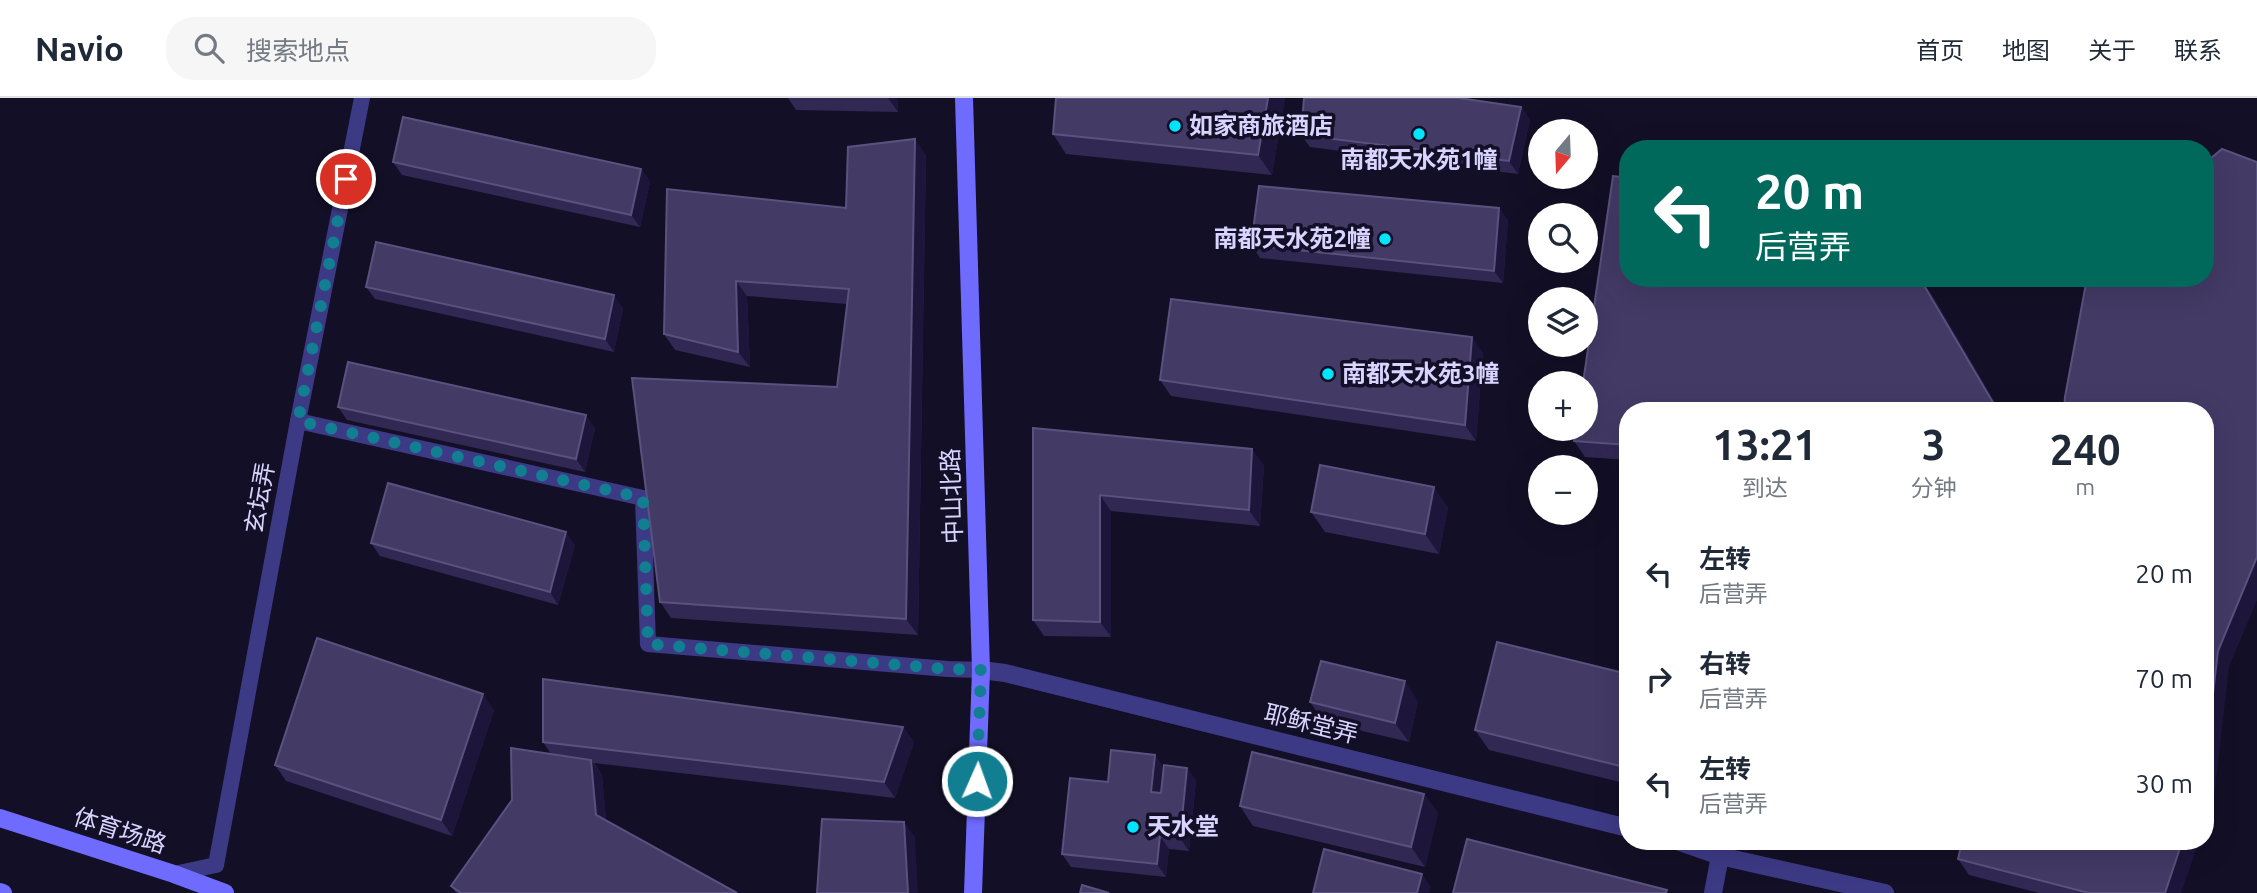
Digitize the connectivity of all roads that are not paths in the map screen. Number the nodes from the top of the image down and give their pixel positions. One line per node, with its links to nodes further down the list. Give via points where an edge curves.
1 (362, 98): 3 (lane, 玄坛弄)
2 (964, 98): 4 (main road, 中山北路)
3 (298, 421): 4 (lane, via 643,498 648,644); 9 (lane, 玄坛弄, via 216,865)
4 (981, 670): 6 (street, 耶稣堂弄); 11 (main road, 中山北路)
5 (0, 818): 9 (main road, 体育场路)
6 (1619, 826)
7 (1703, 850): 8 (street)
8 (1720, 856): 12 (street); 13 (street)
9 (174, 874): 10 (main road, 体育场路)
10 (225, 893)
11 (973, 893)
12 (1713, 893)
13 (1885, 893)

